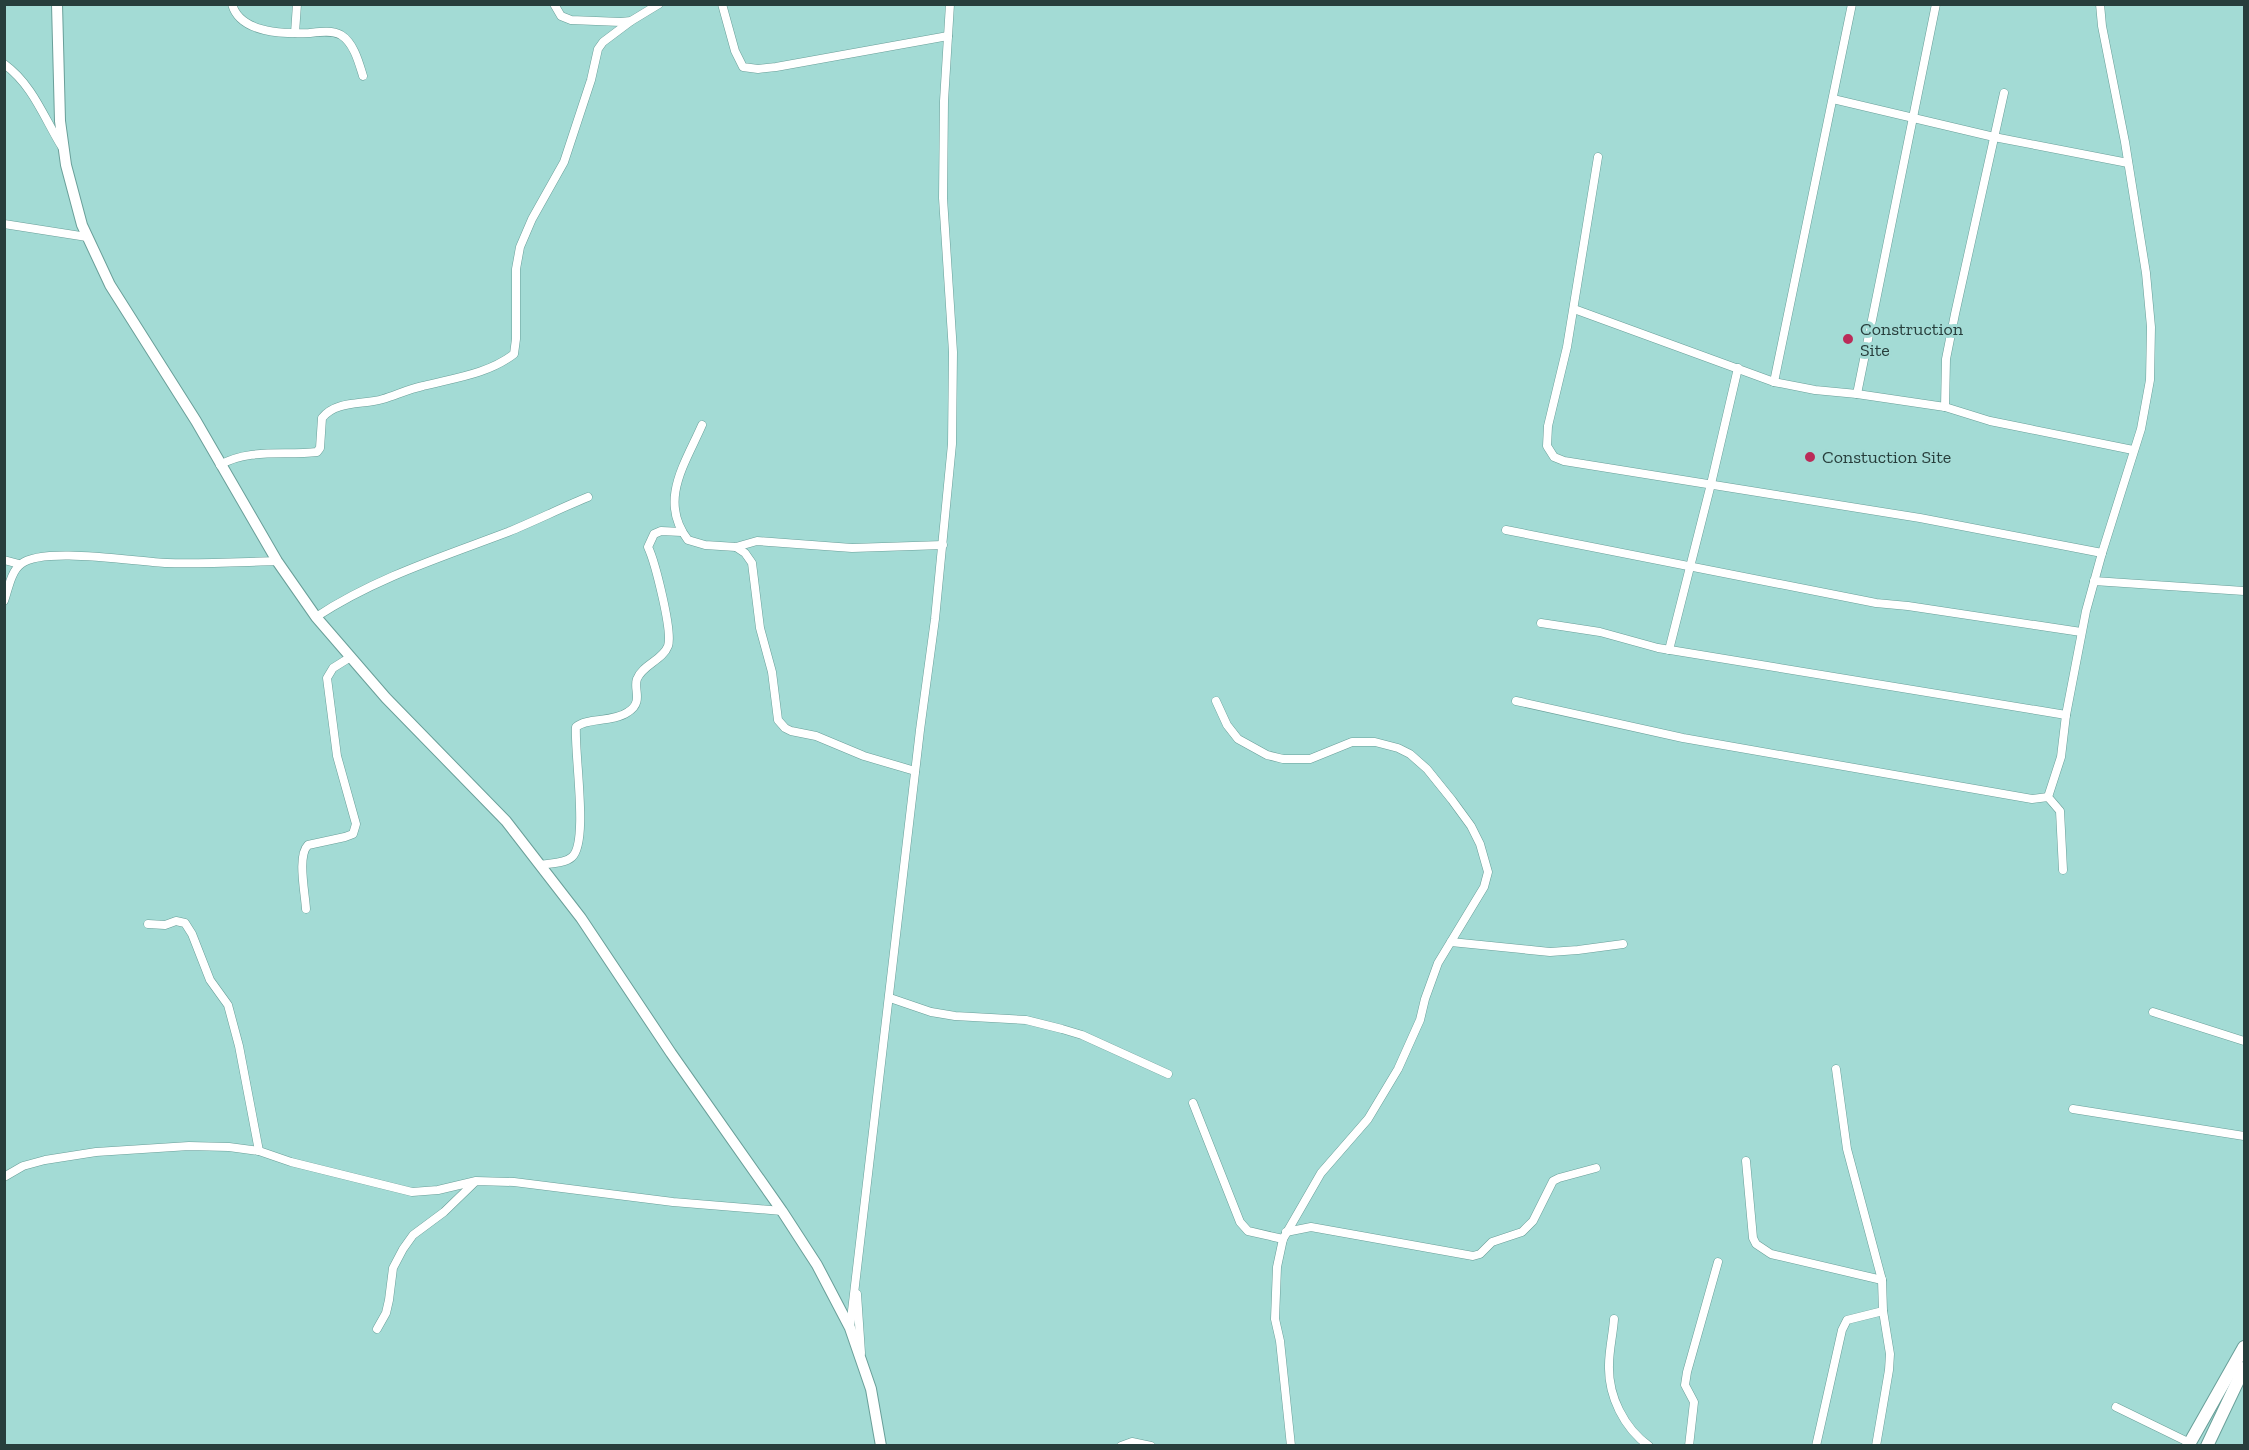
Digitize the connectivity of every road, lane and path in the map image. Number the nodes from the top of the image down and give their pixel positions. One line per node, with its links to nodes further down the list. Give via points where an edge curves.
1 (57, 4): 20 (street)
2 (232, 4): 12 (street, via 246,23 263,30)
3 (297, 4): 12 (street)
4 (554, 4): 11 (street, via 564,18 571,20)
5 (659, 4): 11 (street)
6 (722, 4): 13 (street, via 735,51 746,69)
7 (950, 4): 13 (street)
8 (1852, 4): 17 (street)
9 (1936, 4): 18 (street)
10 (2100, 4): 22 (street)
11 (631, 21): 32 (street, via 598,49 564,162 520,247 514,354 464,377 330,410 322,418 317,452 246,456)
12 (295, 33): 15 (street, via 340,34 352,47)
13 (948, 36): 37 (street, via 943,198 953,391)
14 (4, 64): 20 (street, via 24,80)
15 (363, 76)
16 (2004, 93): 19 (street)
17 (1833, 99): 18 (street); 27 (street)
18 (1913, 118): 19 (street); 28 (street)
19 (1994, 137): 22 (street); 29 (street, via 1948,348)
20 (63, 148): 24 (street, via 74,201)
21 (1598, 157): 25 (street)
22 (2128, 163): 31 (street, via 2151,327 2149,392)
23 (4, 224): 24 (street)
24 (87, 237): 32 (street, via 110,285)
25 (1574, 309): 26 (street); 33 (street, via 1548,426 1547,446 1554,457)
26 (1738, 368): 27 (street); 33 (street)
27 (1774, 382): 28 (street)
28 (1857, 394): 29 (street)
29 (1945, 407): 31 (street, via 1990,421)
30 (702, 425): 36 (street, via 673,500)
31 (2133, 450): 39 (street)
32 (220, 465): 41 (street)
33 (1711, 484): 39 (street, via 1920,518); 43 (street)
34 (588, 497): 47 (street, via 375,583)
35 (1506, 530): 43 (street)
36 (682, 532): 38 (street, via 697,543); 57 (street, via 654,534 648,547 668,645 637,678 638,699 631,710 576,727 579,845 566,861)
37 (943, 544): 38 (street, via 852,548 757,541); 55 (street)
38 (736, 547): 55 (street, via 752,563 759,628 772,672 778,720 792,731)
39 (2102, 554): 44 (street)
40 (4, 560): 42 (street)
41 (277, 561): 42 (street, via 166,563 57,555); 47 (street)
42 (20, 564): 46 (street)
43 (1689, 567): 49 (street, via 1876,603); 50 (street)
44 (2094, 581): 45 (street); 49 (street)
45 (2244, 591)
46 (4, 601)
47 (315, 617): 51 (street)
48 (1541, 623): 50 (street, via 1600,632)
49 (2081, 632): 54 (street)
50 (1669, 650): 54 (street)
51 (349, 657): 57 (street, via 506,821); 59 (street, via 333,668 327,678 337,756 356,824 353,834 305,848 302,867)
52 (1216, 701): 61 (street, via 1238,739 1267,755 1310,759 1346,743 1376,742 1398,748 1418,760 1471,826 1487,864 1484,887)
53 (1516, 701): 56 (street, via 1683,738 2032,799)
54 (2066, 715): 56 (street, via 2061,757)
55 (915, 771): 63 (street)
56 (2048, 797): 58 (street, via 2060,811)
57 (540, 865): 76 (street, via 581,918)
58 (2063, 870)
59 (306, 909)
60 (148, 924): 71 (street, via 185,923 210,980 228,1005 240,1046)
61 (1451, 942): 62 (street, via 1550,952); 77 (street, via 1438,963 1420,1020 1398,1069 1368,1119 1321,1173)
62 (1623, 944)
63 (890, 998): 67 (street, via 931,1012 1026,1020 1062,1029); 80 (street)
64 (2153, 1012): 65 (street)
65 (2244, 1041)
66 (1836, 1070): 79 (street, via 1847,1149)
67 (1168, 1074)
68 (1193, 1103): 77 (street, via 1240,1222 1248,1231)
69 (2073, 1109): 70 (street)
70 (2244, 1136)
71 (259, 1151): 74 (street, via 189,1146 96,1152 22,1166); 75 (street, via 412,1192)
72 (1746, 1161): 79 (street, via 1756,1244 1771,1254)
73 (1596, 1168): 77 (street, via 1553,1181 1533,1221 1522,1232 1492,1242 1480,1254 1468,1256 1311,1227)
74 (4, 1177)
75 (476, 1181): 76 (street); 84 (street, via 413,1235 403,1249 393,1268 386,1313)
76 (782, 1211): 83 (street, via 817,1265)
77 (1284, 1236): 93 (street, via 1277,1267 1275,1319)
78 (1718, 1262): 95 (street, via 1687,1372 1685,1385 1694,1402)
79 (1882, 1280): 81 (street)
80 (856, 1289): 83 (street); 86 (street)
81 (1883, 1311): 96 (street, via 1847,1320 1842,1330); 97 (street, via 1890,1354)
82 (1614, 1319): 94 (street, via 1609,1367 1615,1403 1638,1438)
83 (850, 1328): 86 (street)
84 (377, 1329)
85 (2244, 1347): 89 (main road)
86 (861, 1359): 90 (street, via 871,1389)
87 (2244, 1368): 98 (main road)
88 (2116, 1407): 89 (street)
89 (2189, 1444)
90 (881, 1446)
91 (1121, 1446): 92 (street, via 1138,1442)
92 (1151, 1446)
93 (1291, 1446)
94 (1649, 1446)
95 (1689, 1446)
96 (1816, 1446)
97 (1876, 1446)
98 (2207, 1446)

